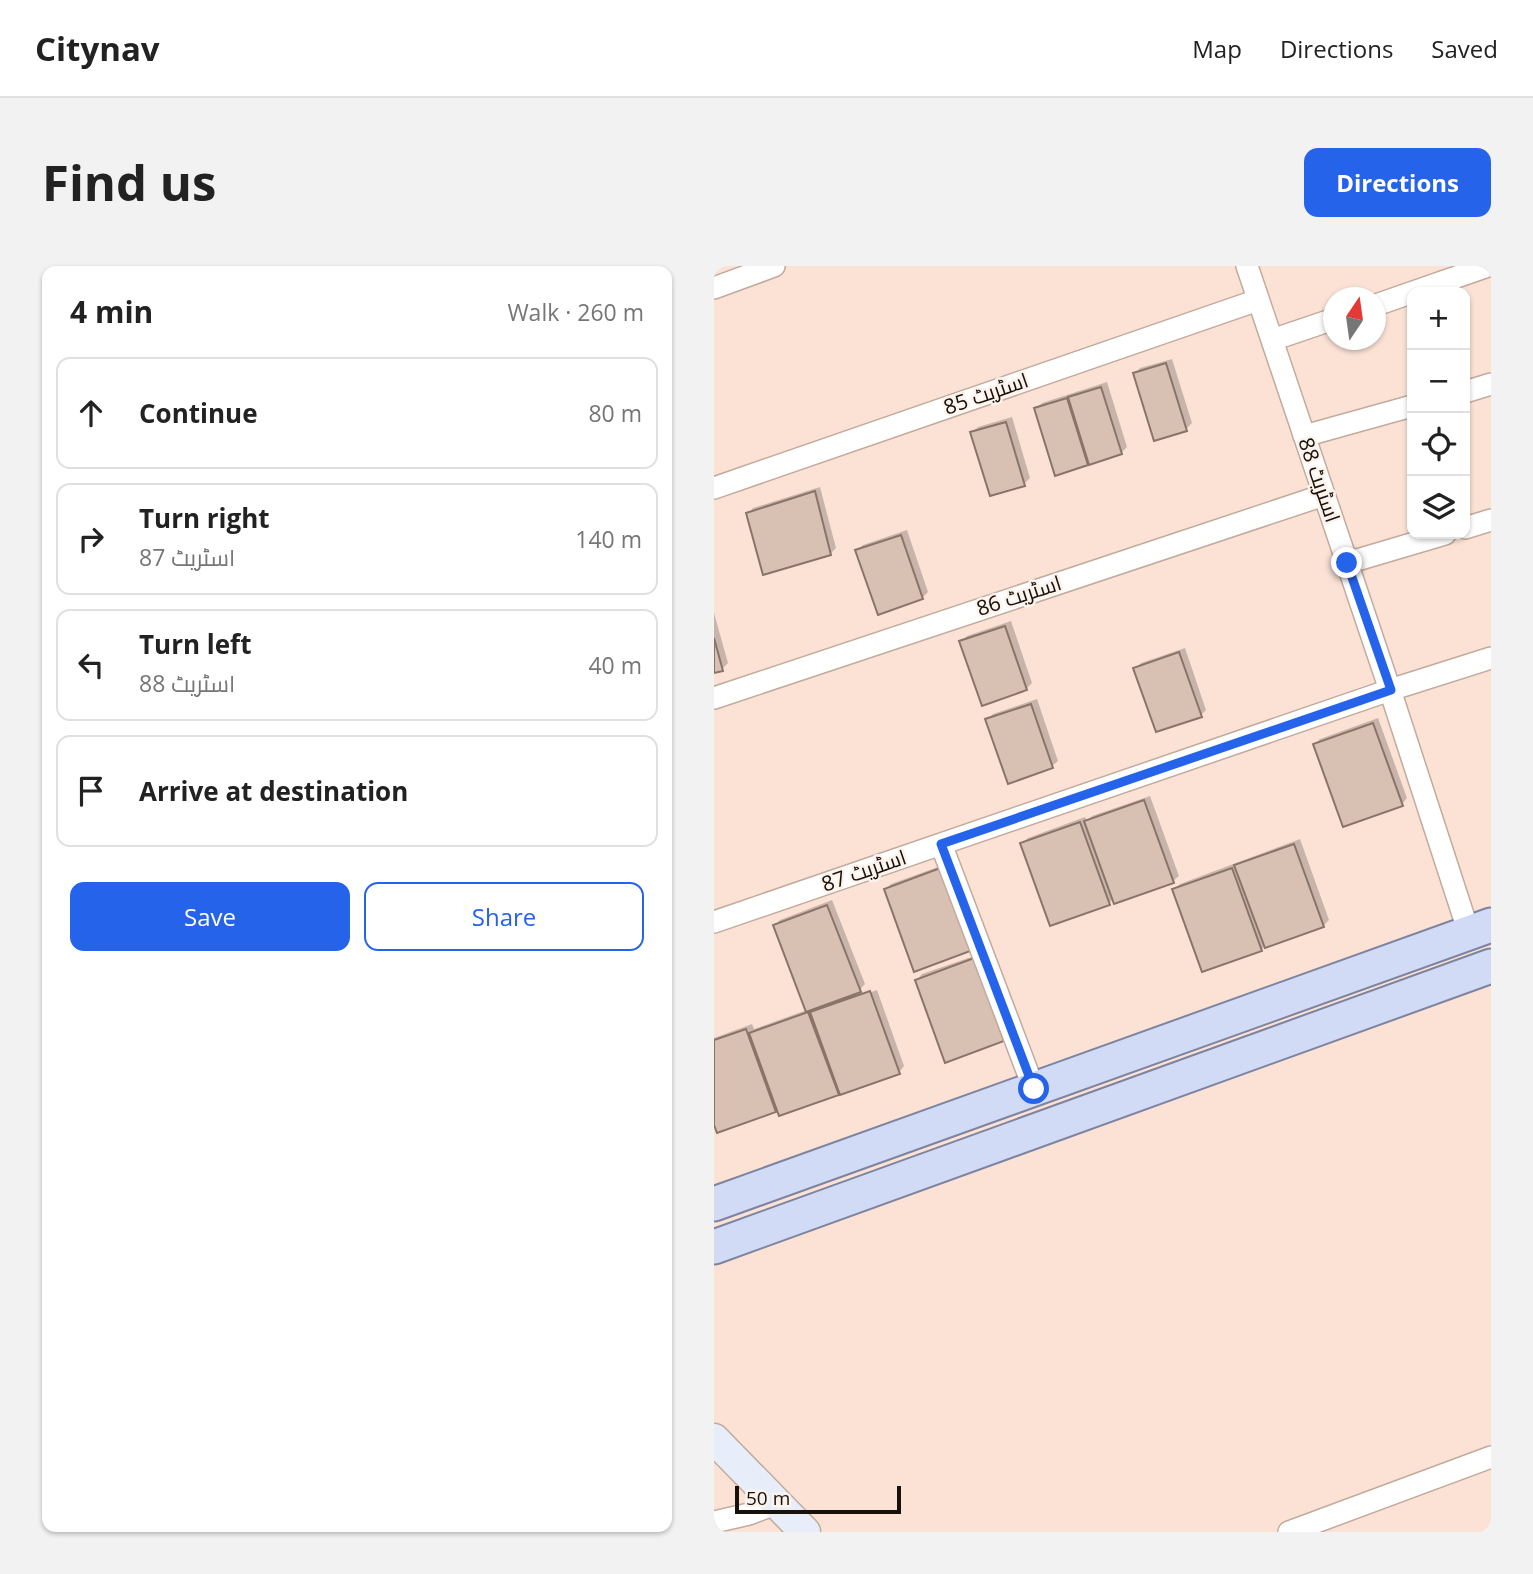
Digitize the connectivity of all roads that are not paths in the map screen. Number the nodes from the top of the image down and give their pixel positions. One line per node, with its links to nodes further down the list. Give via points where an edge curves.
1 (774, 266): 4 (street)
2 (1247, 266): 5 (street, اسٹریٹ 88)
3 (1488, 266): 6 (street)
4 (714, 288)
5 (1258, 300): 8 (street, اسٹریٹ 88); 13 (street, اسٹریٹ 85)
6 (1386, 301)
7 (1323, 323): 8 (street)
8 (1272, 340): 12 (street, اسٹریٹ 88)
9 (1491, 384): 10 (street)
10 (1470, 390)
11 (1407, 407): 12 (street)
12 (1304, 436): 14 (street, اسٹریٹ 88)
13 (714, 488)
14 (1324, 495): 18 (street, اسٹریٹ 88); 21 (street, اسٹریٹ 86)
15 (1491, 520): 16 (street)
16 (1470, 526)
17 (1428, 539): 18 (street)
18 (1347, 563): 20 (street, اسٹریٹ 88)
19 (1491, 658): 20 (street, اسٹریٹ 87)
20 (1391, 690): 22 (street, اسٹریٹ 87); 24 (street, اسٹریٹ 88)
21 (714, 698)
22 (941, 844): 23 (street, اسٹریٹ 87); 26 (street)
23 (714, 922)
24 (1480, 929): 26 (main road)
25 (1491, 966): 28 (main road)
26 (1034, 1089): 27 (main road)
27 (714, 1204)
28 (714, 1247)
29 (714, 1439): 31 (street)
30 (1491, 1457): 34 (street)
31 (775, 1504): 32 (street); 33 (street)
32 (714, 1522)
33 (805, 1532)
34 (1289, 1532)

